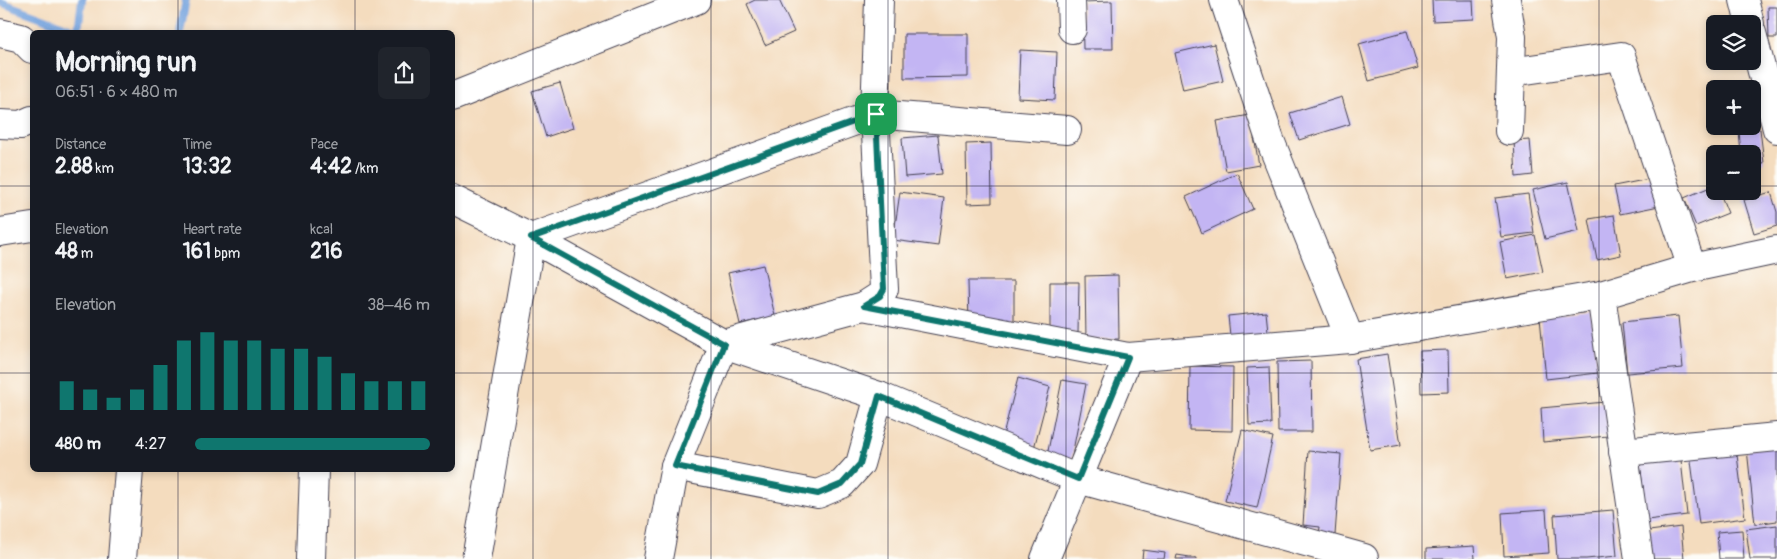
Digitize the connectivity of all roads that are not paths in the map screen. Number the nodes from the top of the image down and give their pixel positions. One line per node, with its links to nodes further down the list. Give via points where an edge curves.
1 (696, 0): 13 (street)
2 (879, 0): 14 (street)
3 (1071, 0): 8 (street)
4 (1224, 0): 28 (street, via 1270,140)
5 (1506, 0): 12 (street, via 1512,37)
6 (1744, 0): 7 (street)
7 (1748, 15)
8 (1072, 29)
9 (0, 33): 10 (street, via 21,38)
10 (30, 47)
11 (1761, 68): 17 (street)
12 (1511, 72): 19 (street); 25 (street, via 1621,56)
13 (455, 96)
14 (876, 114): 18 (street); 23 (street); 27 (street, via 884,289 880,296)
15 (30, 121): 16 (street, via 21,125)
16 (0, 124)
17 (1777, 129)
18 (1068, 130)
19 (1509, 131)
20 (455, 200): 23 (street)
21 (30, 227): 22 (street)
22 (0, 232)
23 (531, 238): 29 (street); 41 (street)
24 (1777, 250): 25 (street)
25 (1692, 268): 26 (street)
26 (1601, 295): 28 (street); 33 (street)
27 (864, 306): 29 (street); 30 (street)
28 (1350, 339): 30 (street)
29 (724, 344): 31 (street); 34 (street)
30 (1128, 357): 37 (street)
31 (879, 396): 34 (street, via 860,464 842,484 818,494); 37 (street)
32 (1777, 437): 33 (street)
33 (1623, 452): 44 (street)
34 (675, 466): 42 (street)
35 (130, 472): 39 (street)
36 (314, 472): 40 (street)
37 (1078, 479): 38 (street); 43 (street)
38 (1364, 558)
39 (122, 559)
40 (311, 559)
41 (476, 559)
42 (658, 559)
43 (1045, 559)
44 (1639, 559)

